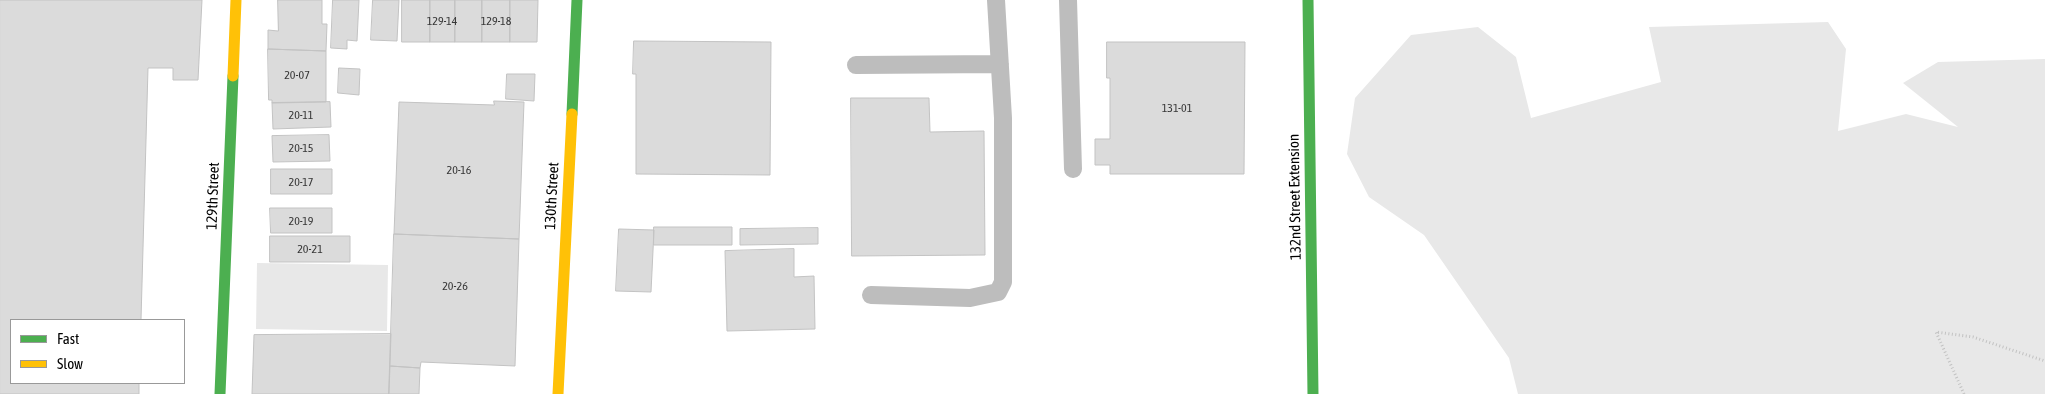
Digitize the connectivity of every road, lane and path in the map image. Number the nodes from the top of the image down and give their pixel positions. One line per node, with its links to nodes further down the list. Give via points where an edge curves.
1 (236, 0): 11 (street, 129th Street)
2 (577, 0): 12 (street, 130th Street)
3 (996, 0): 6 (lane)
4 (1068, 0): 8 (lane)
5 (1308, 0): 13 (street, 132nd Street Extension)
6 (1000, 64): 7 (lane); 9 (lane, via 1004,244 1003,282 998,292 970,298)
7 (856, 65)
8 (1073, 169)
9 (871, 295)
10 (2045, 361): 14 (path, via 1973,337 1936,332)
11 (220, 394)
12 (558, 394)
13 (1313, 394)
14 (1964, 394)

